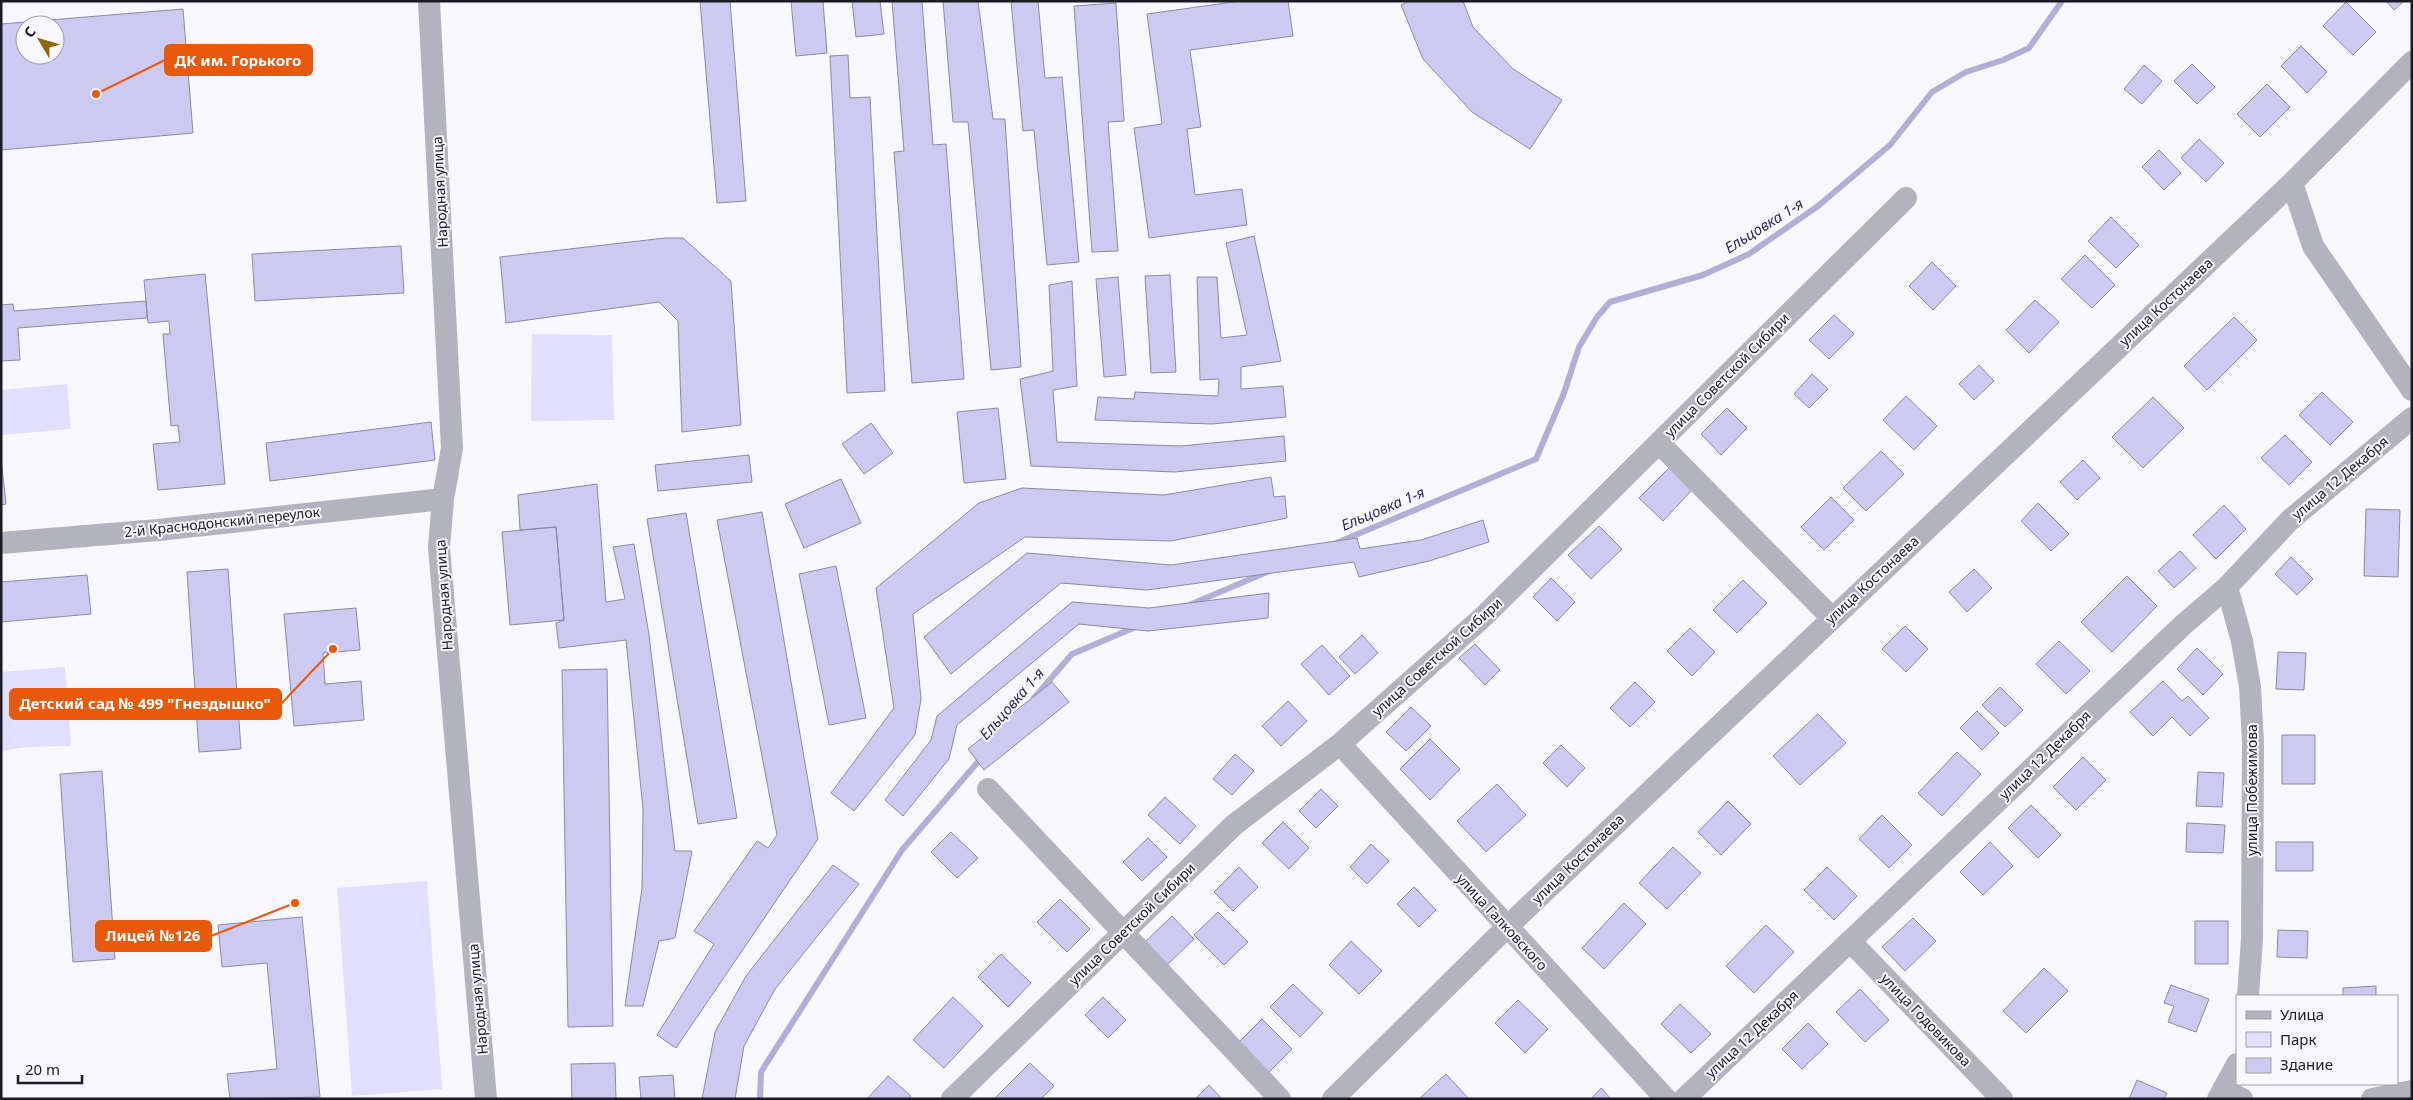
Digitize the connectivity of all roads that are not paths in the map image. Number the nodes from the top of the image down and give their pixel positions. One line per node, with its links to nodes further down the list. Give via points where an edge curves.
1 (429, 1): 8 (street, Народная улица, via 452,448)
2 (2412, 62): 3 (street, улица Костонаева)
3 (2292, 183): 5 (street, via 2313,246); 11 (street, улица Костонаева)
4 (1906, 198): 7 (street, улица Советской Сибири)
5 (2412, 390)
6 (2412, 418): 10 (street, улица 12 Декабря, via 2290,520)
7 (1659, 443): 11 (street); 12 (street, улица Советской Сибири, via 1482,618)
8 (443, 499): 9 (street, 2-й Краснодонский переулок, via 158,530); 21 (street, Народная улица, via 439,547)
9 (1, 542)
10 (2227, 587): 16 (street, улица 12 Декабря, via 2168,638); 17 (street, улица Побежимова, via 2242,641 2250,687 2253,742 2252,938)
11 (1832, 618): 14 (street, улица Костонаева)
12 (1340, 744): 14 (street, улица Галковского); 15 (street, улица Советской Сибири, via 1234,825)
13 (988, 789): 15 (street)
14 (1507, 927): 24 (street, улица Костонаева); 25 (street, улица Галковского)
15 (1124, 932): 22 (street, улица Советской Сибири); 23 (street)
16 (1850, 941): 26 (street, улица 12 Декабря); 27 (street, улица Годовикова)
17 (2248, 995)
18 (2236, 1067): 20 (street)
19 (2412, 1091): 28 (street)
20 (2228, 1095)
21 (486, 1099)
22 (952, 1099)
23 (1280, 1099)
24 (1333, 1099)
25 (1666, 1099)
26 (1684, 1099)
27 (2002, 1099)
28 (2372, 1099)

